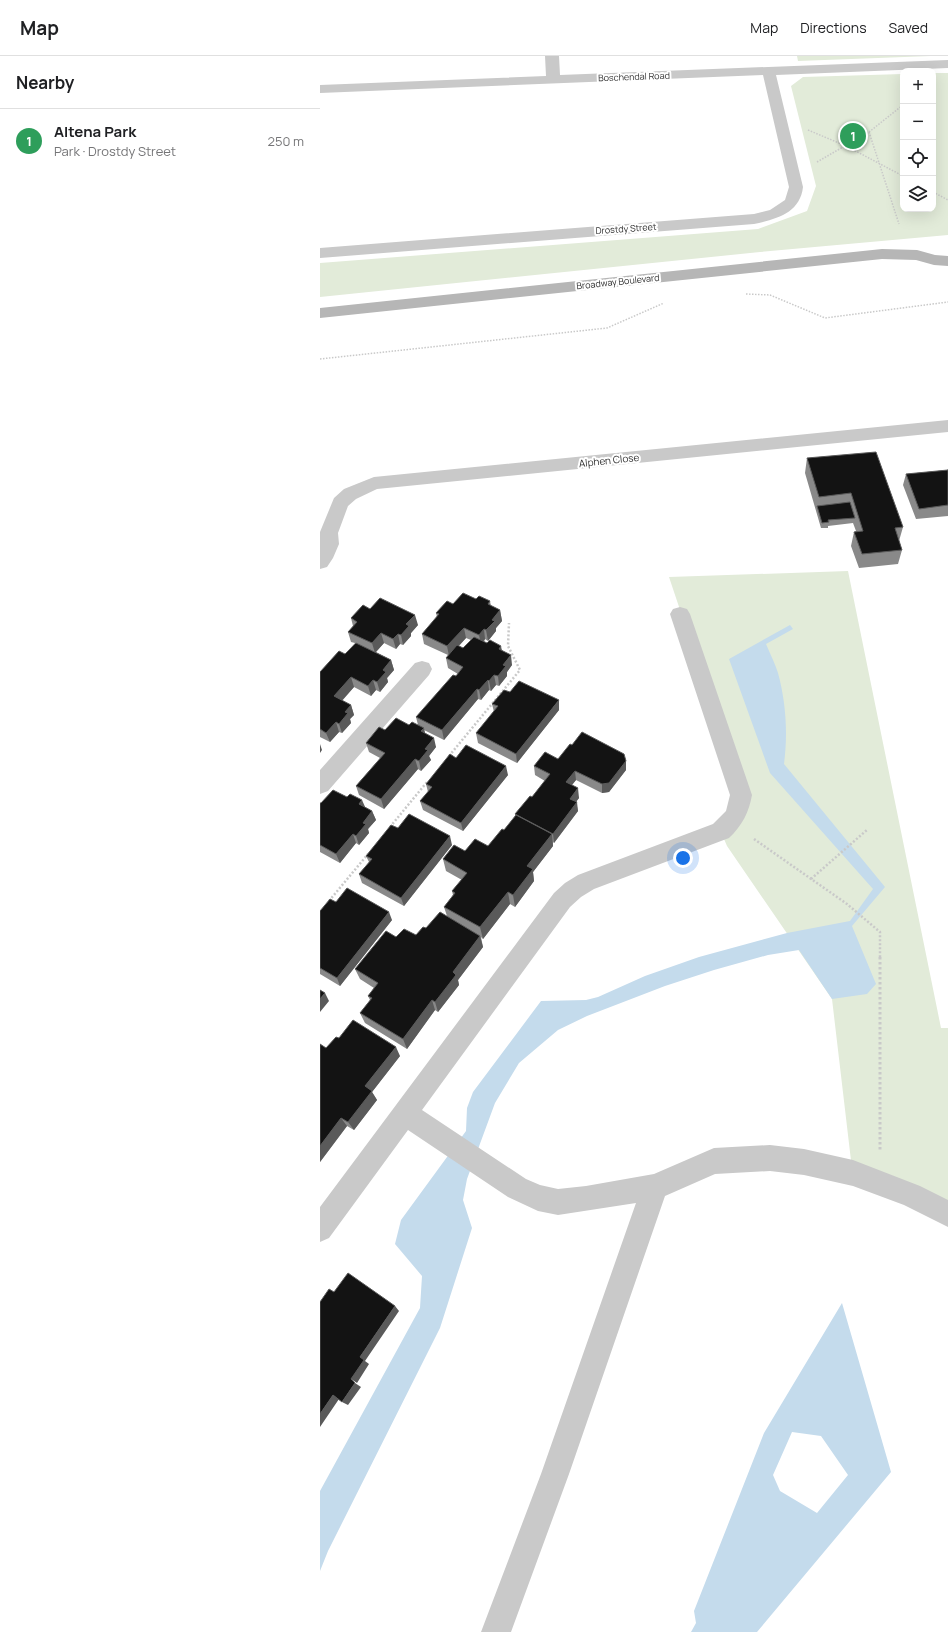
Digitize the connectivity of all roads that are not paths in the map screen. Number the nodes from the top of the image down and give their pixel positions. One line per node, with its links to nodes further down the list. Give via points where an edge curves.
1 (552, 56): 4 (street)
2 (948, 64): 3 (street, Boschendal Road)
3 (769, 72): 4 (street, Boschendal Road); 7 (street, Drostdy Street, via 796,194 788,207 779,213 754,219)
4 (553, 80): 5 (street, Boschendal Road)
5 (320, 89)
6 (948, 249): 8 (main road, Broadway Boulevard)
7 (320, 253)
8 (917, 255): 9 (main road, Broadway Boulevard); 10 (main road, Broadway Boulevard, via 875,255)
9 (948, 261)
10 (320, 313)
11 (948, 426): 12 (street, Alphen Close, via 374,483 350,494 340,503 329,533 330,544)
12 (320, 562)
13 (680, 614): 16 (street, via 741,795 731,823 721,831 586,882 573,890 562,900)
14 (422, 669): 15 (street)
15 (320, 784)
16 (404, 1113): 17 (street, via 517,1188 538,1198 558,1202); 19 (street)
17 (654, 1187): 18 (street, via 714,1161 770,1158 846,1171 911,1195); 20 (street, via 555,1474)
18 (948, 1214)
19 (320, 1229)
20 (496, 1632)

